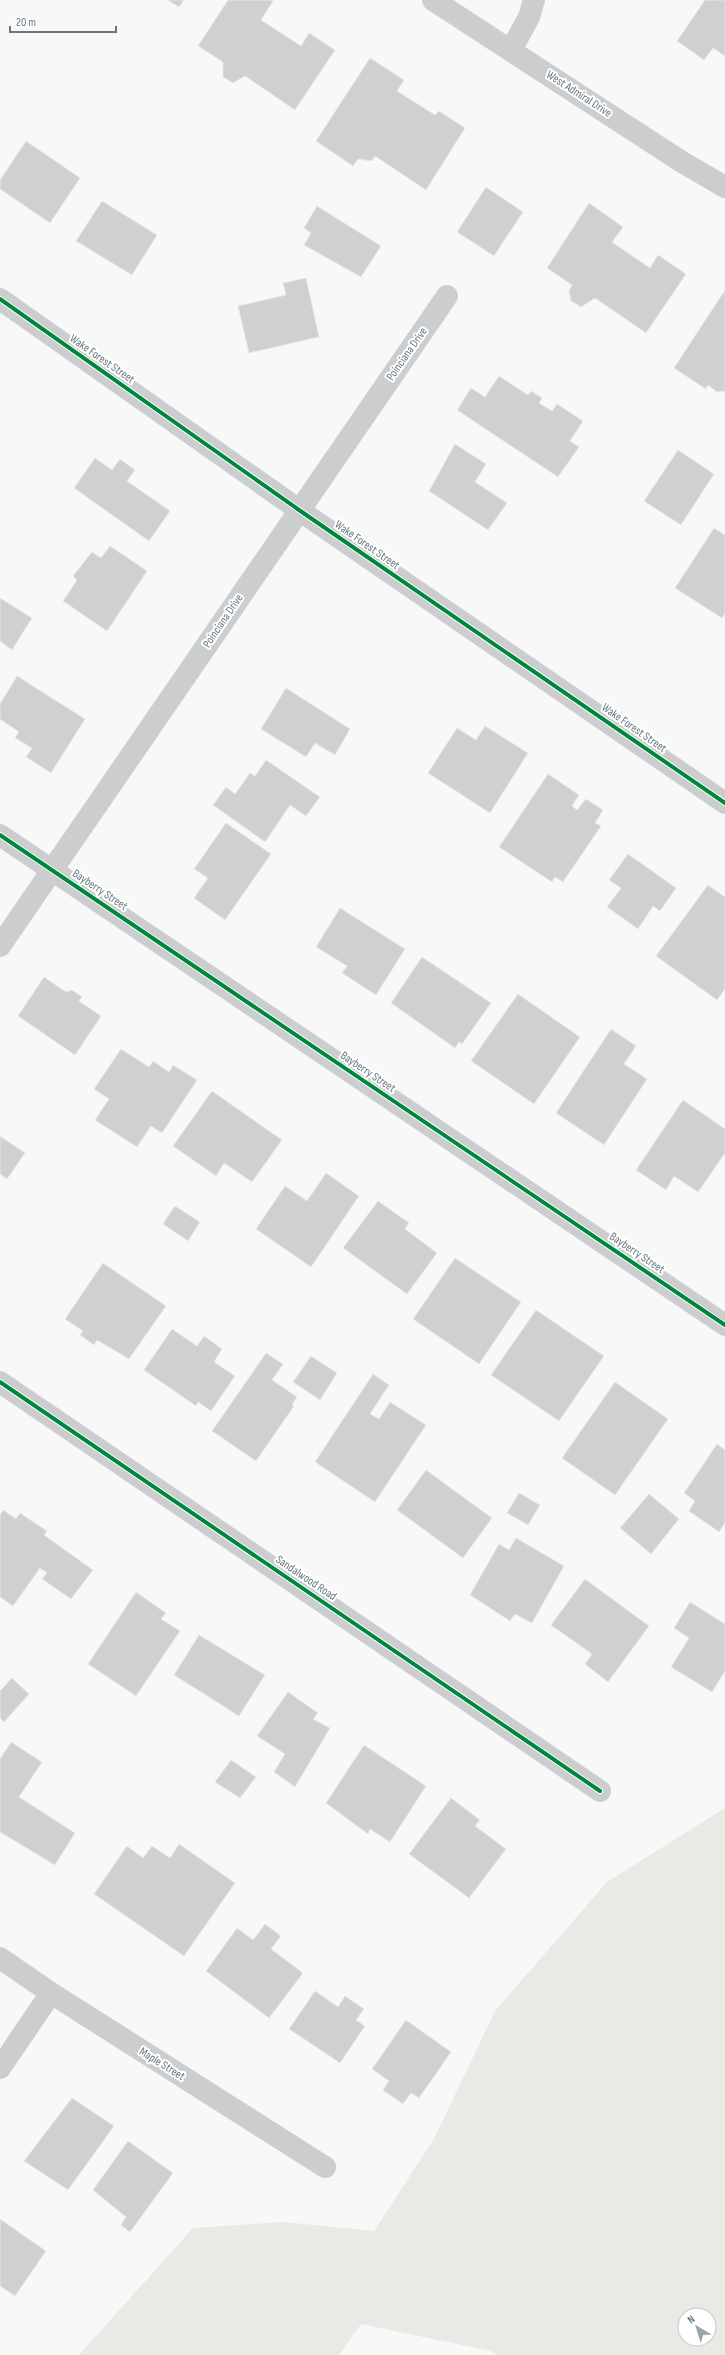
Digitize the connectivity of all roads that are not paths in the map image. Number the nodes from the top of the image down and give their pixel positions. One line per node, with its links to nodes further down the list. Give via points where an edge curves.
1 (433, 0): 3 (street, West Admiral Drive)
2 (534, 0): 3 (street)
3 (512, 50): 4 (street, West Admiral Drive, via 682,162)
4 (725, 187)
5 (447, 296): 7 (street, Poinciana Drive)
6 (0, 299): 7 (street, Wake Forest Street)
7 (299, 510): 8 (street, Wake Forest Street); 10 (street, Poinciana Drive)
8 (725, 803)
9 (0, 835): 10 (street, Bayberry Street)
10 (52, 870): 11 (street, Poinciana Drive); 12 (street, Bayberry Street)
11 (0, 946)
12 (725, 1325)
13 (0, 1382): 14 (street, Sandalwood Road)
14 (600, 1792)
15 (0, 1958): 16 (street, Maple Street)
16 (51, 1993): 17 (street); 18 (street, Maple Street)
17 (0, 2068)
18 (325, 2167)

